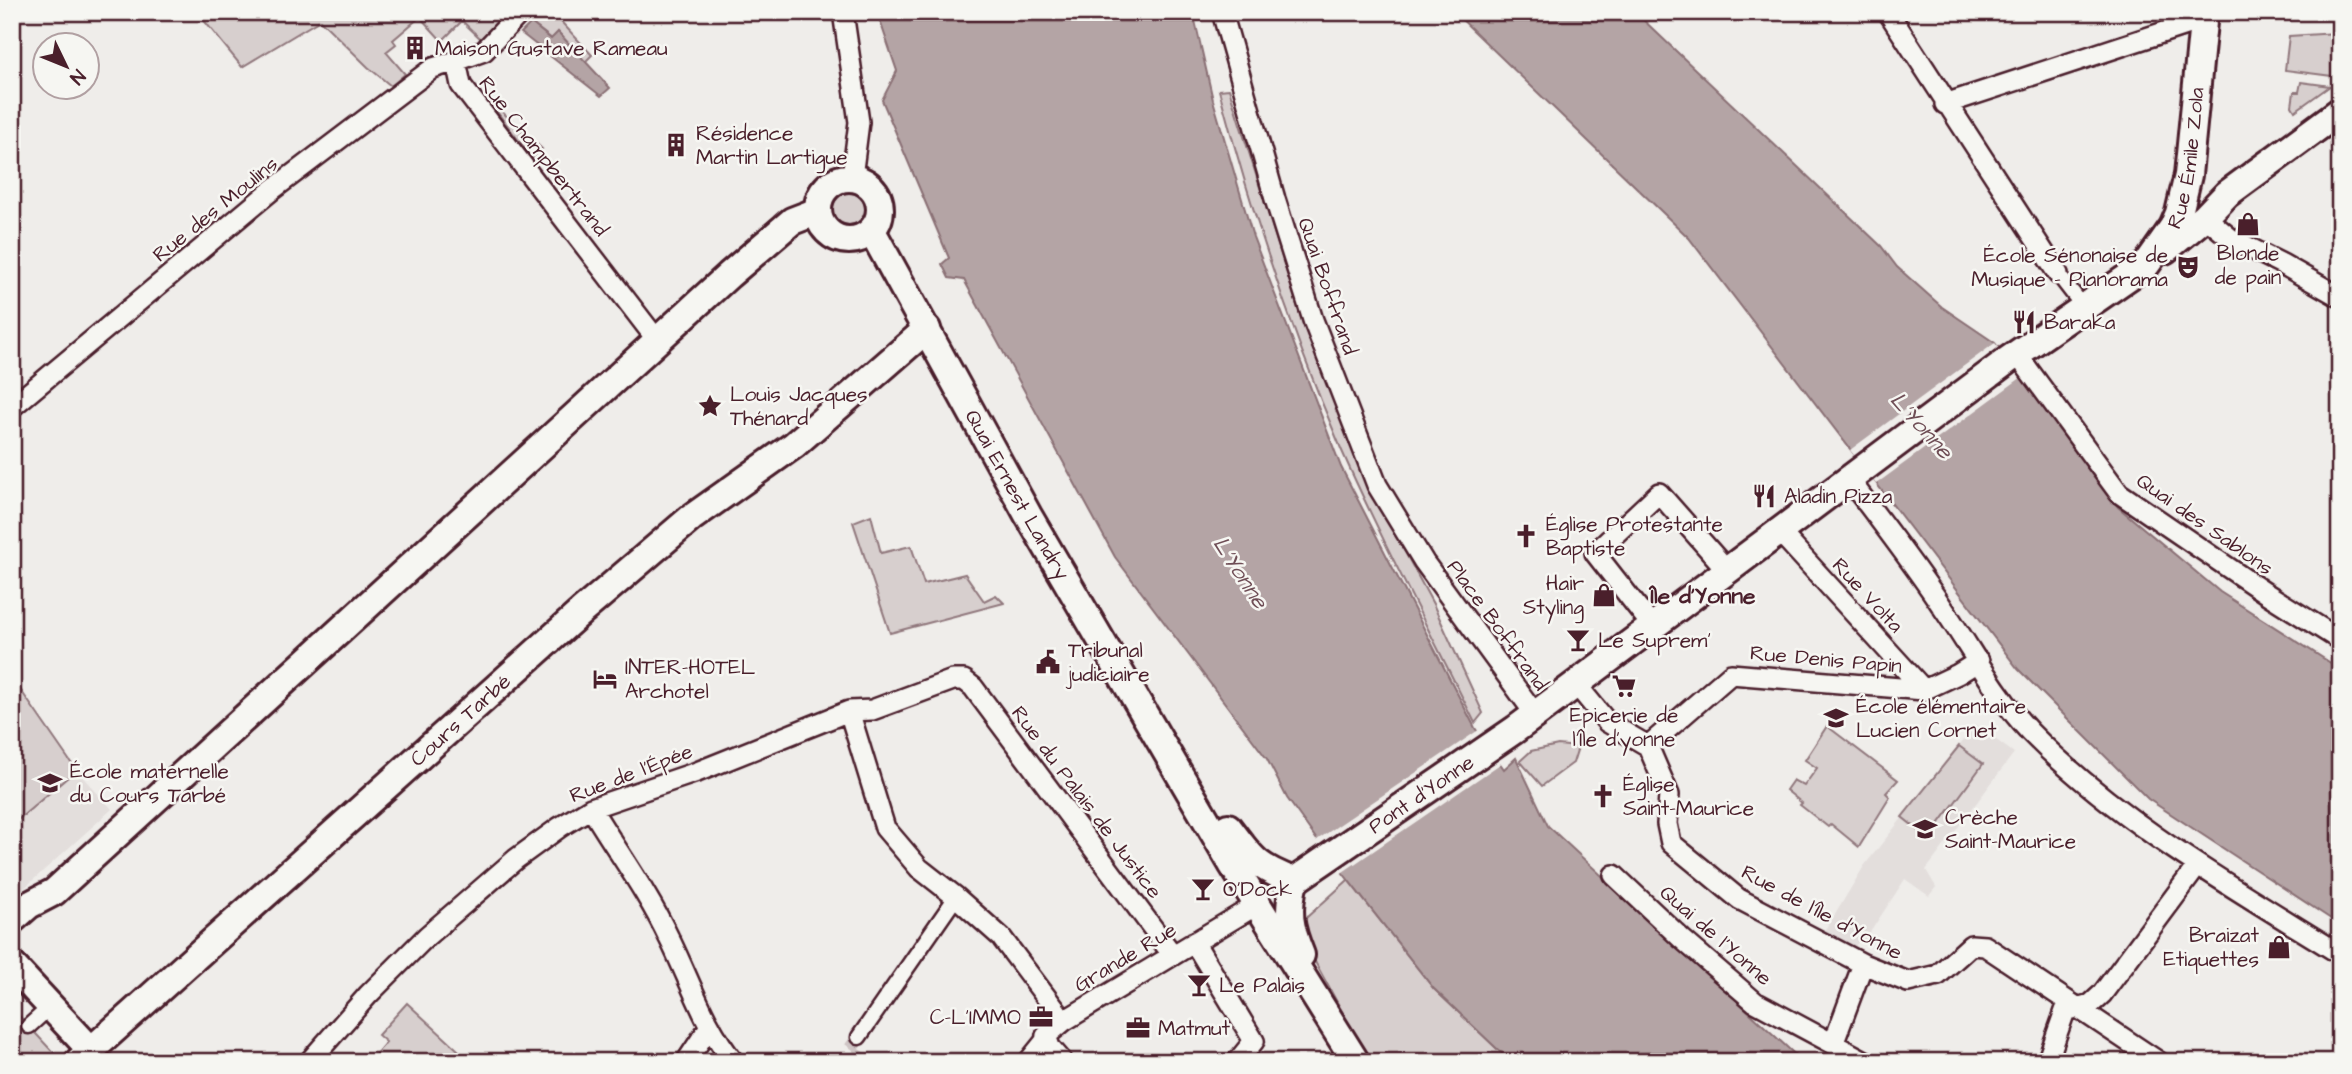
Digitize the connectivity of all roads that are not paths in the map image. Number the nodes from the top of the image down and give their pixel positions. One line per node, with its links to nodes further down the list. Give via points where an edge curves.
1 (843, 12): 10 (street, via 859,122)
2 (1222, 12): 25 (street, Quai Boffrand, via 1313,320 1377,485)
3 (1888, 12): 7 (street)
4 (518, 16): 6 (street, Rue Champbertrand, via 484,51)
5 (2204, 16): 7 (street); 9 (main road, Rue Émile Zola)
6 (456, 61): 20 (street, Rue Champbertrand, via 461,85); 22 (street, Rue des Moulins, via 433,68 272,190)
7 (1945, 104): 16 (street)
8 (2340, 111): 11 (main road)
9 (2188, 175): 11 (main road); 15 (main road, Rue Émile Zola, via 2173,228)
10 (852, 177): 12 (main road, via 832,182 820,198); 14 (main road, via 877,193 881,213)
11 (2227, 194): 13 (main road)
12 (818, 211): 14 (main road, via 826,230 834,236 854,240); 20 (main road, via 792,221)
13 (2205, 217): 15 (main road); 17 (street, via 2230,238)
14 (872, 231): 19 (main road, Quai Ernest Landry)
15 (2147, 264): 18 (main road, Rue Émile Zola)
16 (2058, 274): 18 (street)
17 (2340, 297)
18 (2085, 309): 21 (main road, Rue Émile Zola)
19 (926, 329): 36 (main road, Quai Ernest Landry, via 1028,515); 58 (main road, Cours Tarbé, via 794,446 691,518 582,611)
20 (657, 340): 43 (main road, via 54,892)
21 (2013, 357): 23 (main road, Rue Émile Zola); 28 (street, Quai des Sablons, via 2119,493)
22 (12, 407)
23 (1856, 473): 24 (main road, Rue Émile Zola); 29 (street)
24 (1779, 531): 26 (main road, Pont d'Yonne); 32 (street, Rue Volta)
25 (1424, 562): 34 (street, Place Boffrand)
26 (1727, 570): 27 (main road, Pont d'Yonne); 27 (street, via 1659,493 1595,553)
27 (1653, 627): 31 (main road, Pont d'Yonne)
28 (2340, 640)
29 (1979, 661): 32 (street, Rue Denis Papin); 38 (street, via 1997,692 2031,732 2098,793)
30 (964, 680): 33 (street, Rue de l'Épée, via 872,710); 45 (street, Rue du Palais de Justice)
31 (1576, 684): 34 (main road, Pont d'Yonne); 35 (street, via 1607,722)
32 (1924, 690): 35 (street, Rue Denis Papin, via 1731,674)
33 (849, 711): 37 (street, Rue de l'Épée); 41 (street, via 885,828 919,868)
34 (1535, 714): 40 (main road, Pont d'Yonne)
35 (1648, 746): 47 (street, Rue de l'Île d'Yonne, via 1669,794 1671,843 1739,899)
36 (1170, 755): 40 (main road, Quai Ernest Landry, via 1265,870); 42 (main road, Quai Ernest Landry)
37 (592, 808): 54 (street, via 668,935); 59 (street, Rue de l'Épée, via 516,859 427,936)
38 (2198, 865): 46 (street); 51 (street, via 2102,995)
39 (1614, 875): 57 (street, Quai de l'Yonne, via 1755,1002)
40 (1300, 877): 49 (main road, via 1289,904 1293,935)
41 (956, 897): 52 (street, via 1001,937); 56 (street)
42 (1258, 904): 44 (street, Grande Rue); 49 (main road, Quai Ernest Landry)
43 (12, 920)
44 (1194, 942): 45 (street, Grande Rue); 64 (street, via 1254,1041)
45 (1172, 954): 52 (street, Grande Rue)
46 (2340, 954)
47 (1863, 964): 51 (street, Rue de l'Île d'Yonne, via 1908,982 1921,981 1938,975 1970,945 1978,944); 57 (street)
48 (12, 965): 50 (main road, Cours Tarbé)
49 (1321, 1005): 65 (main road)
50 (51, 1006): 53 (street); 58 (main road, Cours Tarbé)
51 (2080, 1008): 67 (street, via 2065,1011); 68 (street, Rue de l'Île d'Yonne)
52 (1064, 1021): 55 (street, Grande Rue)
53 (29, 1026)
54 (710, 1026): 60 (street); 61 (street)
55 (1046, 1036): 62 (street, Grande Rue); 63 (street)
56 (859, 1037)
57 (1834, 1042): 66 (street, Quai de l'Yonne)
58 (91, 1058)
59 (309, 1062)
60 (686, 1062)
61 (734, 1062)
62 (1025, 1062)
63 (1063, 1062)
64 (1237, 1062)
65 (1356, 1062)
66 (1867, 1062)
67 (2047, 1062)
68 (2159, 1062)

